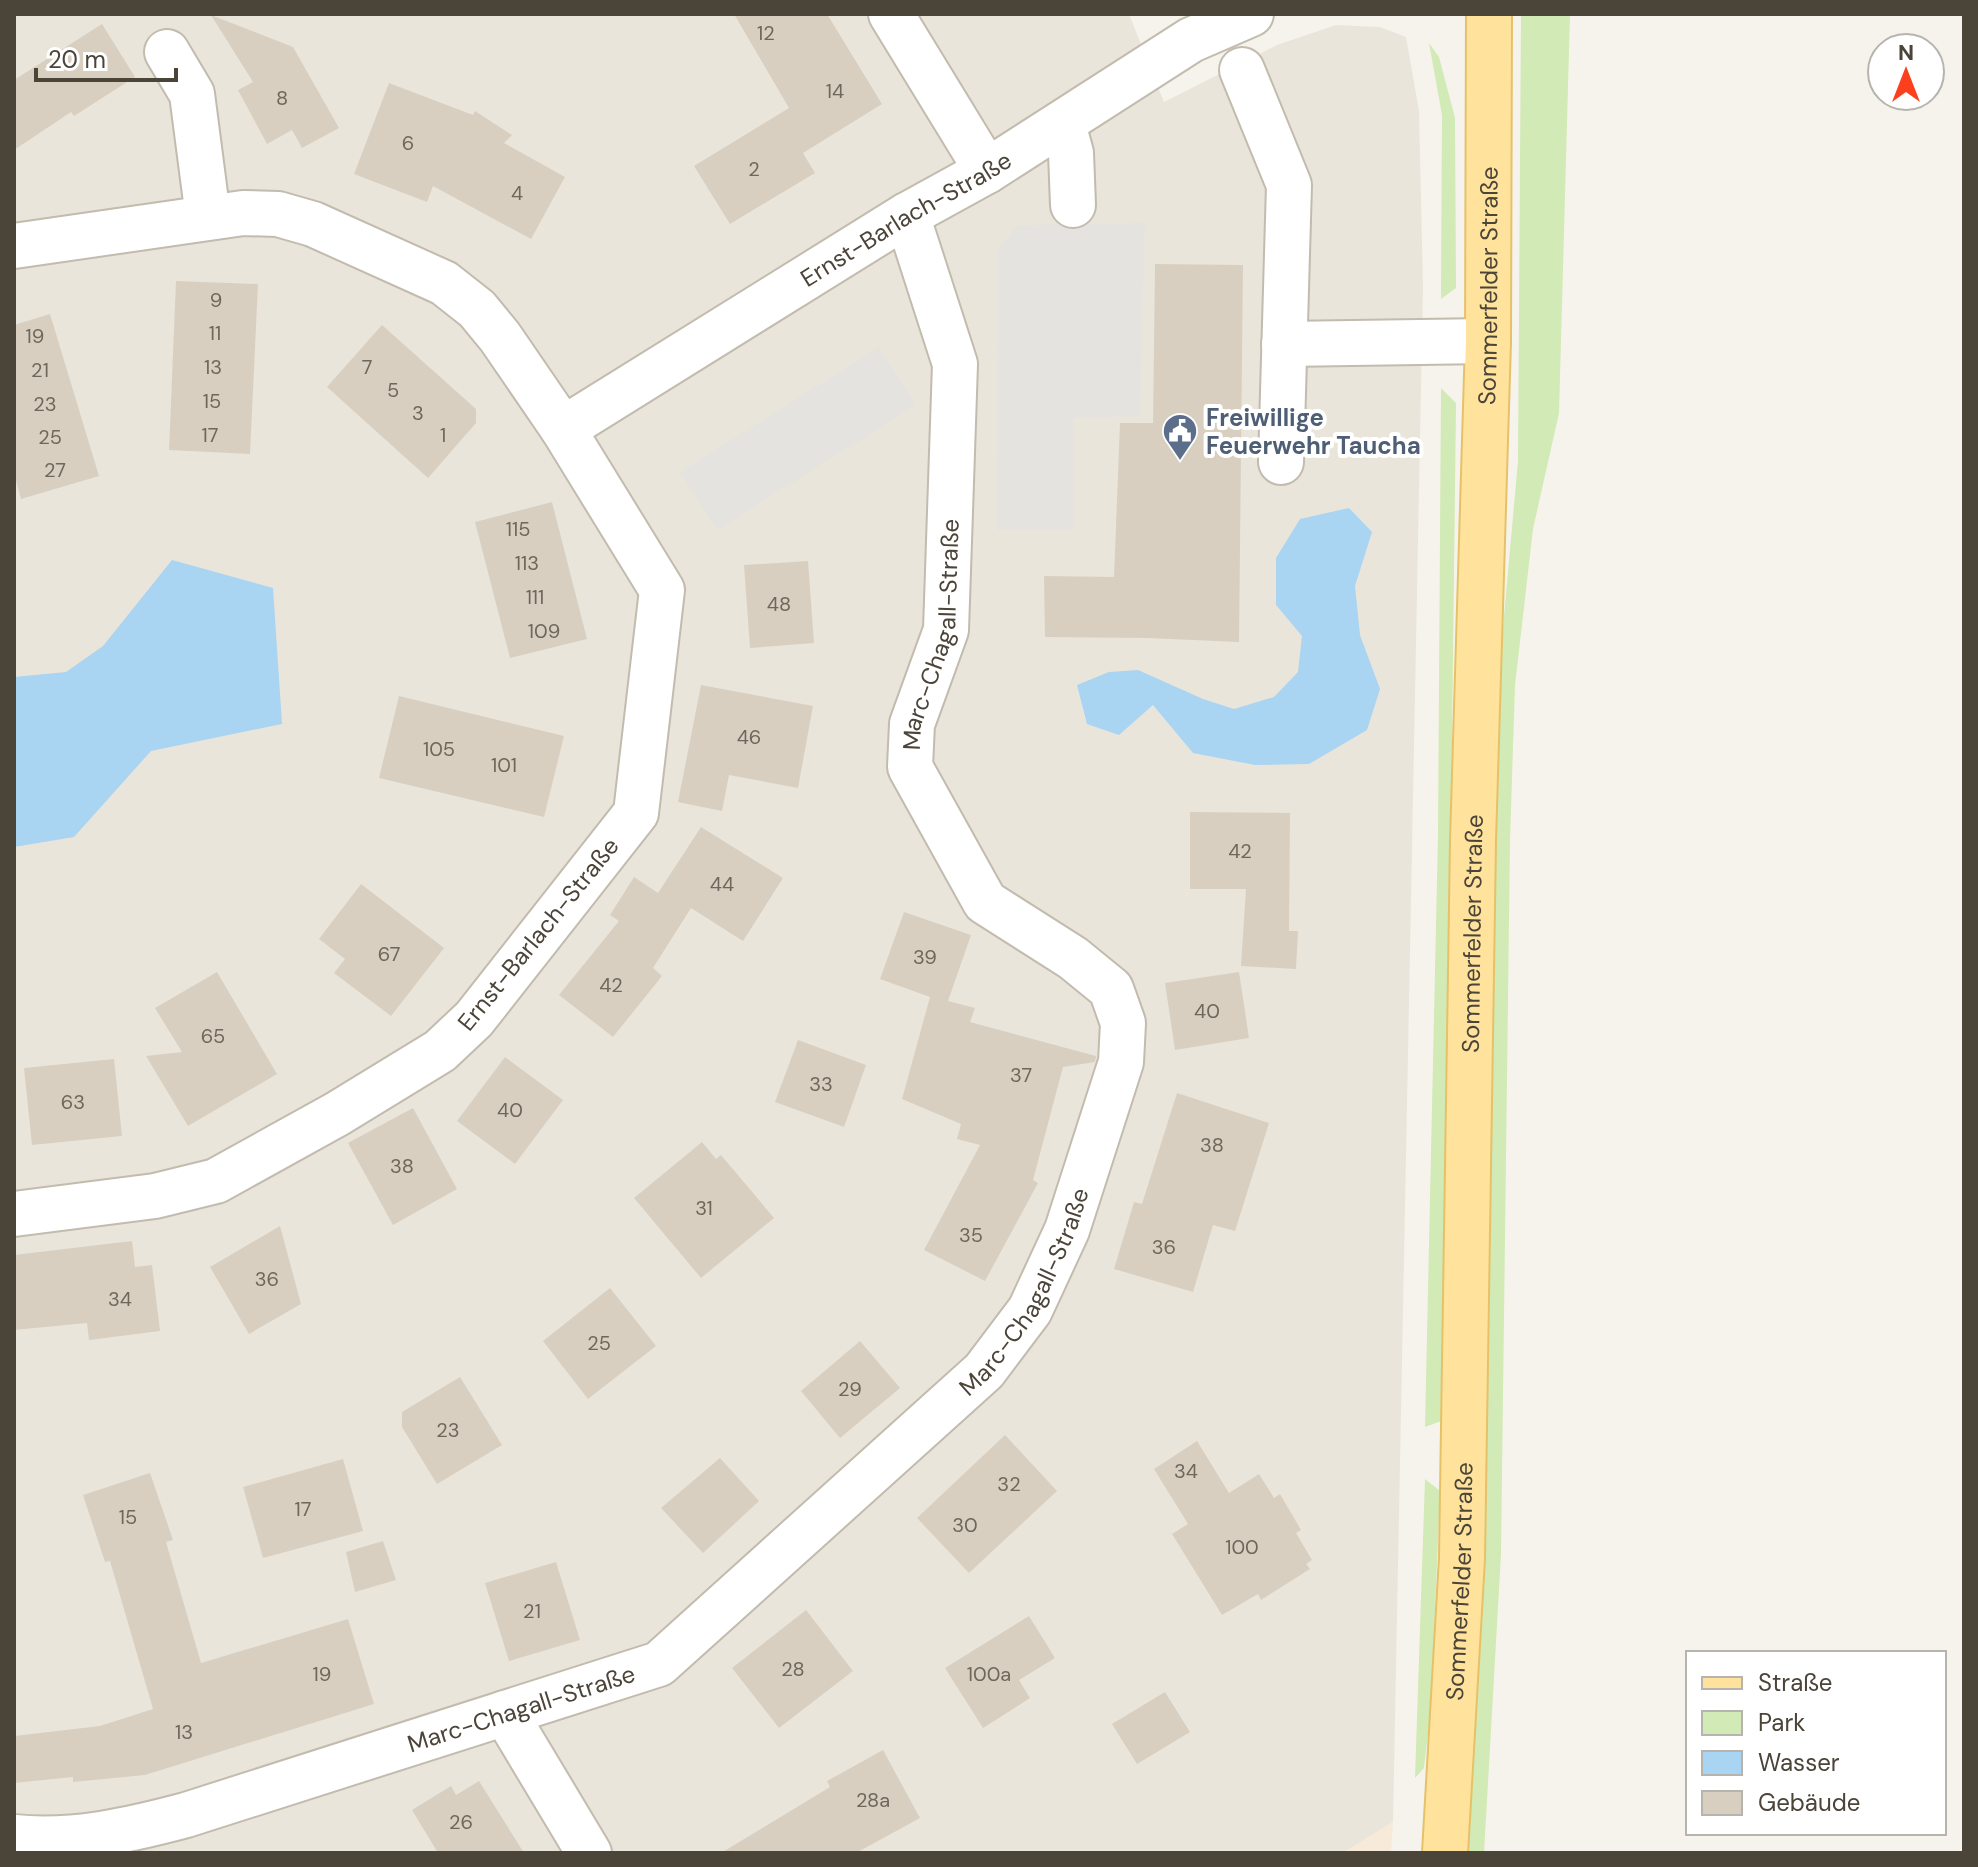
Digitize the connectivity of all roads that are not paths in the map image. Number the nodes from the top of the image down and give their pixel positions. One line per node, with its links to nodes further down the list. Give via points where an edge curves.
1 (891, 14): 8 (street)
2 (1251, 14): 4 (street, Ernst-Barlach-Straße)
3 (1489, 14): 13 (main road, Sommerfelder Straße)
4 (1184, 27): 7 (street, Ernst-Barlach-Straße)
5 (167, 52): 11 (street, via 192,94)
6 (1242, 70): 14 (street, via 1289,185)
7 (1063, 124): 8 (street, Ernst-Barlach-Straße); 9 (street, via 1071,153)
8 (987, 171): 10 (street, Ernst-Barlach-Straße)
9 (1073, 205)
10 (907, 215): 15 (street, Ernst-Barlach-Straße); 18 (street, Marc-Chagall-Straße, via 955,364 946,630 912,724 910,767 985,902 1111,989 1123,1023 1121,1062 1067,1230 1030,1310 984,1371 659,1664)
11 (208, 217): 12 (street, Ernst-Barlach-Straße); 15 (street, Ernst-Barlach-Straße, via 278,214 313,224 444,283 477,309 500,337)
12 (14, 246)
13 (1488, 341): 14 (street); 22 (main road, Sommerfelder Straße, via 1473,841 1462,1558)
14 (1284, 344): 16 (street)
15 (563, 429): 17 (street, Ernst-Barlach-Straße, via 662,590 636,813 474,1019 440,1051 216,1181 155,1196)
16 (1281, 462)
17 (14, 1214)
18 (505, 1713): 20 (street, Marc-Chagall-Straße, via 186,1815); 21 (street)
19 (14, 1837): 20 (street, Marc-Chagall-Straße)
20 (136, 1841)
21 (589, 1853)
22 (1445, 1853)

